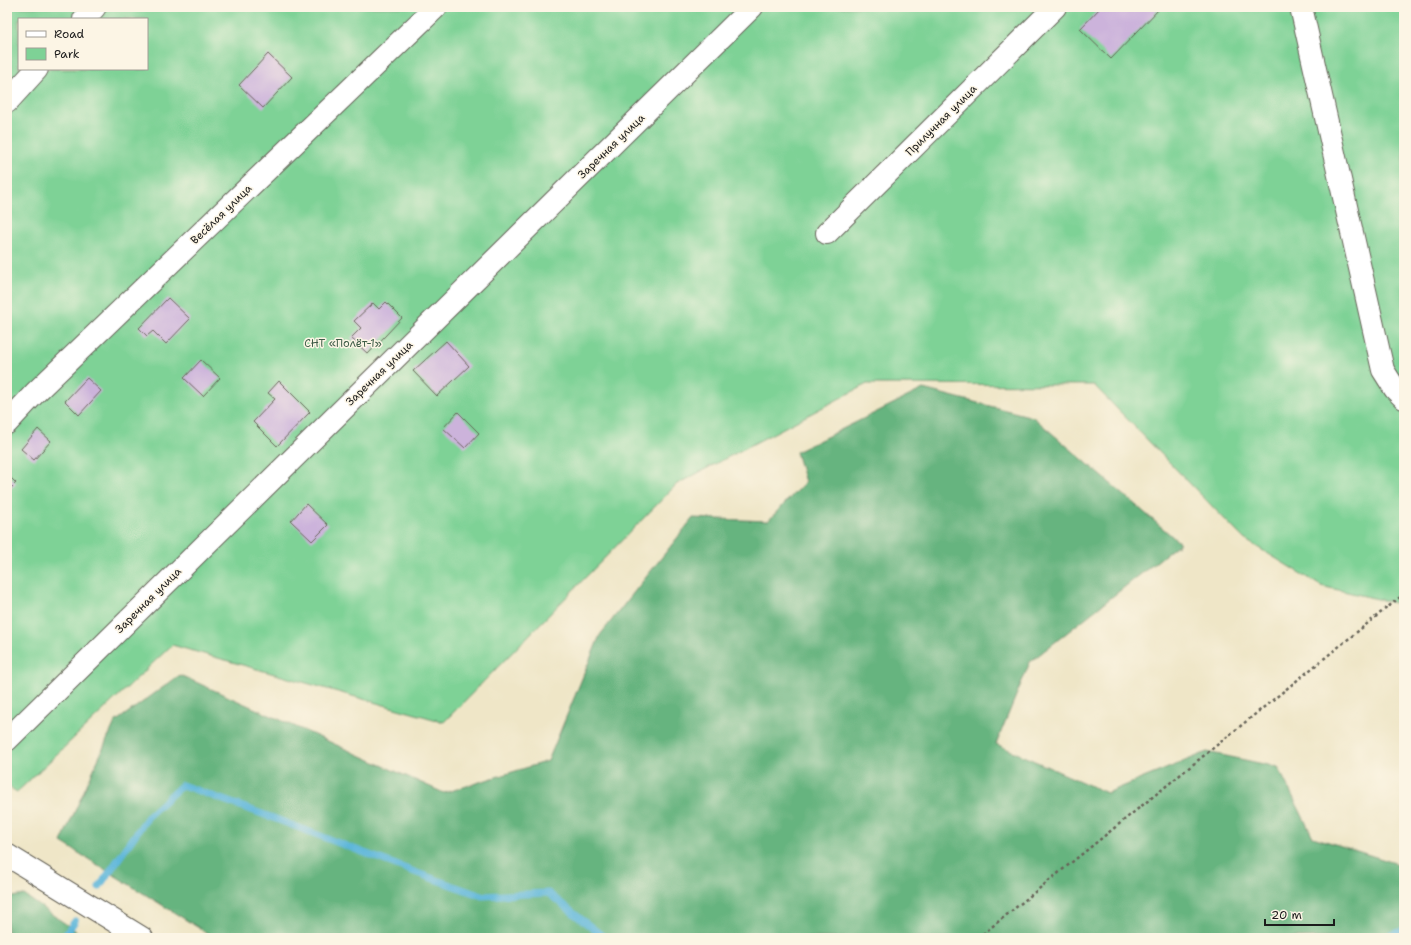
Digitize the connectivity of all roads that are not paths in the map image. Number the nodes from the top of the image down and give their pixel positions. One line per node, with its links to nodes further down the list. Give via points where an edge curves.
1 (95, 7): 6 (street)
2 (436, 7): 11 (street, Весёлая улица, via 35,393)
3 (752, 7): 12 (street, Заречная улица)
4 (1055, 7): 9 (street, Прилучная улица)
5 (1301, 7): 10 (street, via 1383,370)
6 (85, 18)
7 (36, 70): 8 (street)
8 (7, 102)
9 (827, 233)
10 (1404, 398)
11 (7, 423)
12 (7, 740)
13 (7, 855): 14 (street)
14 (142, 938)

